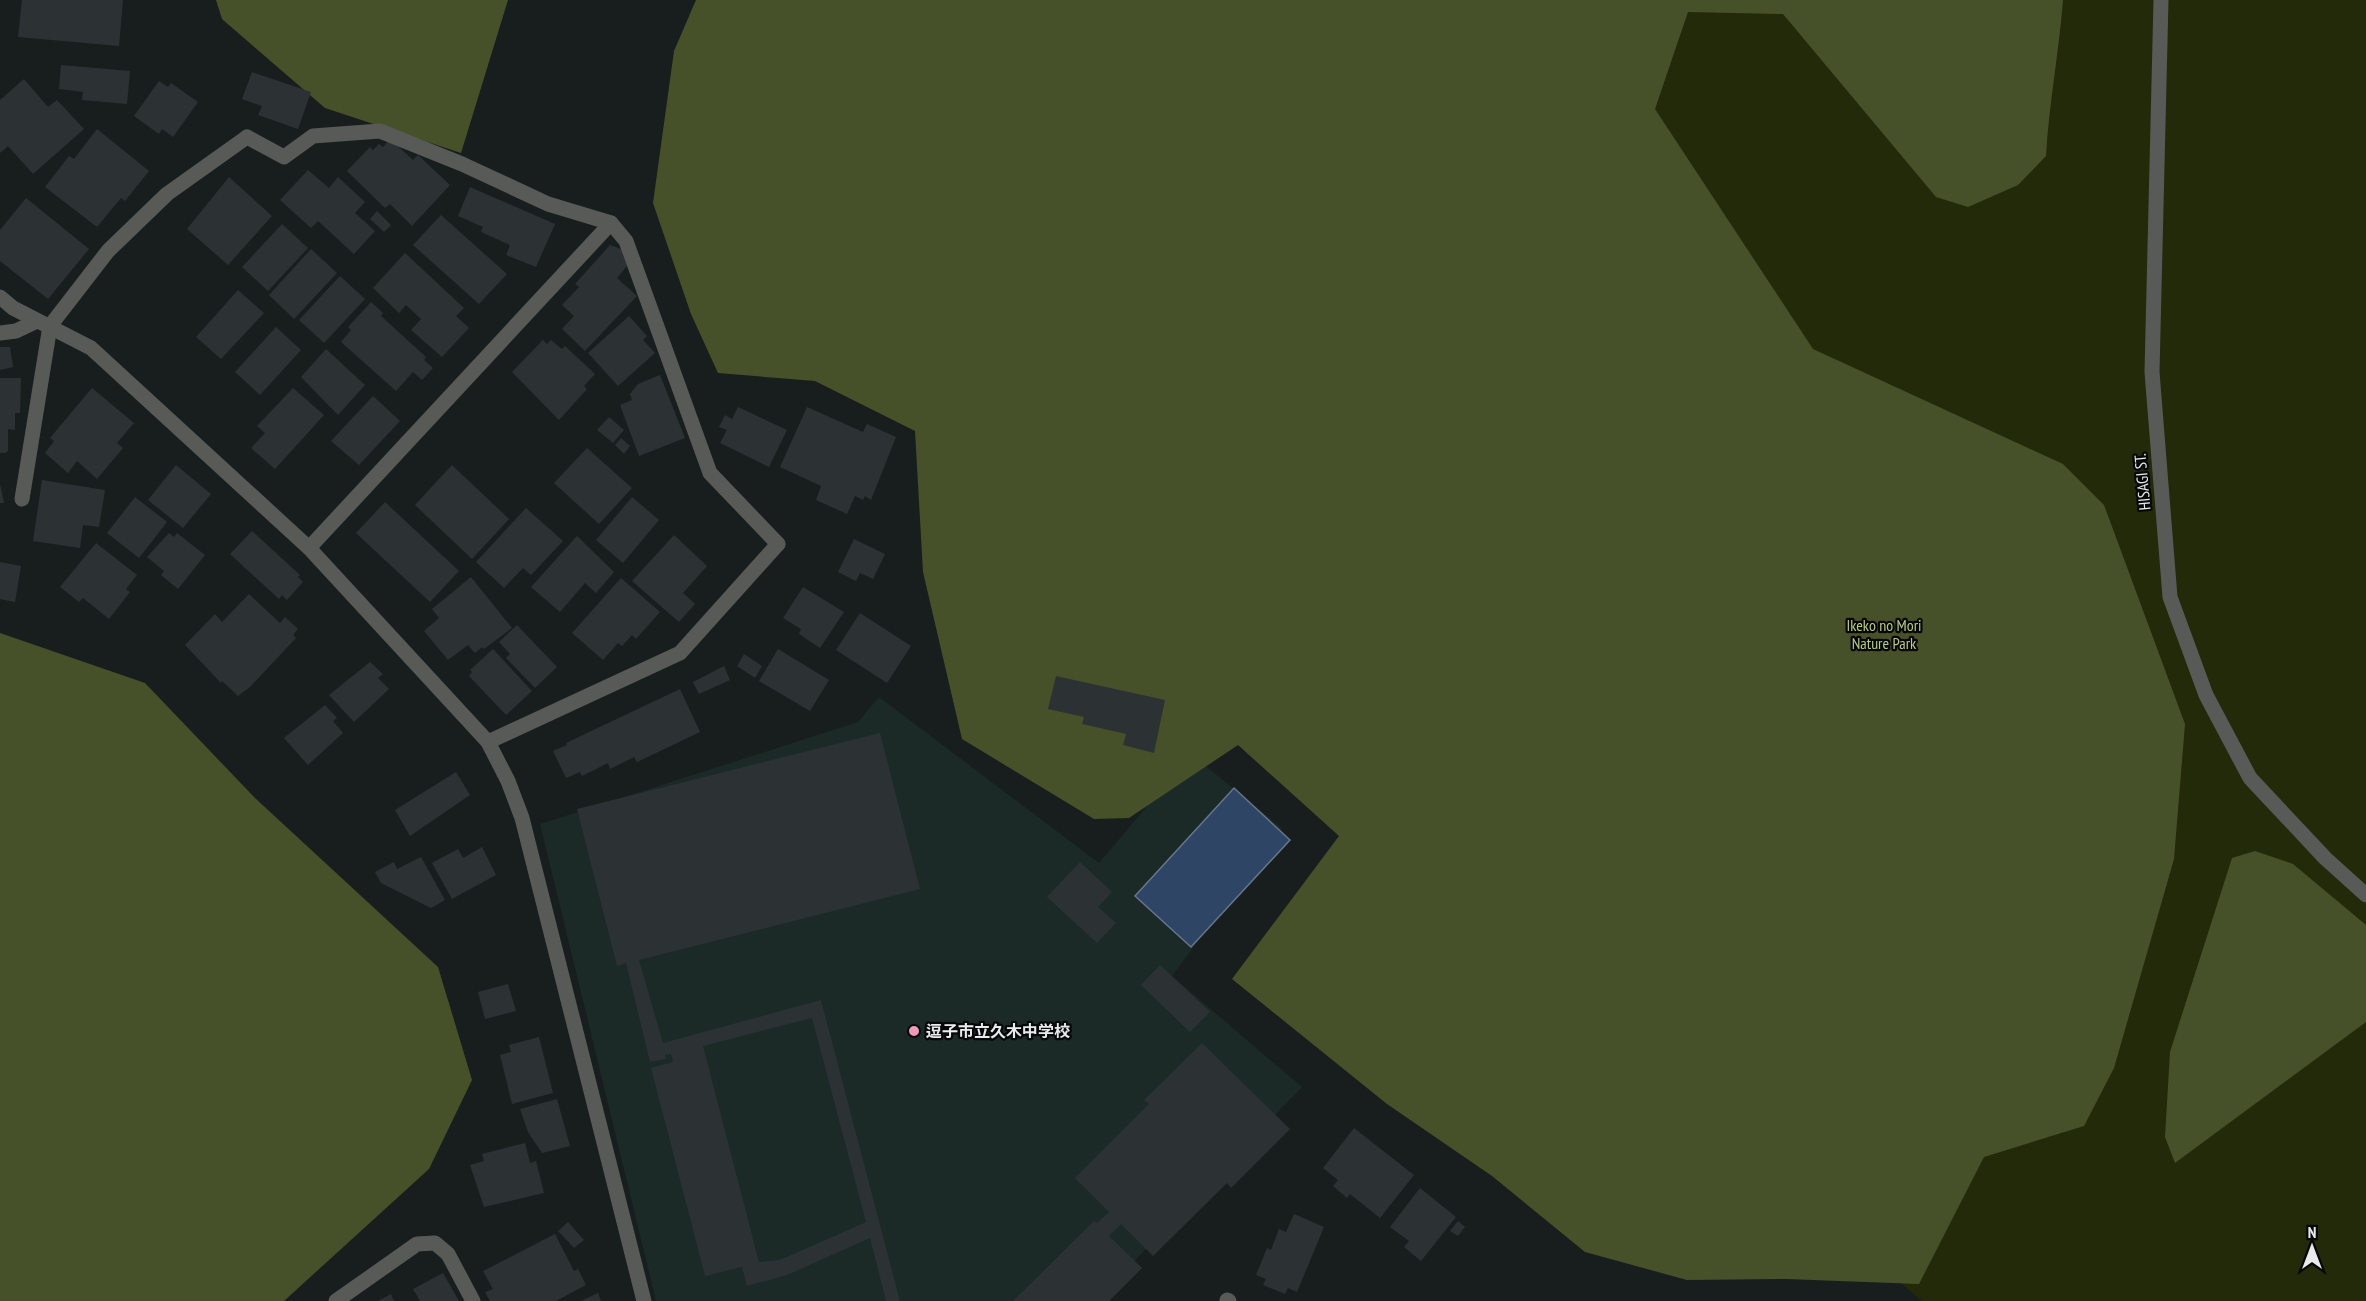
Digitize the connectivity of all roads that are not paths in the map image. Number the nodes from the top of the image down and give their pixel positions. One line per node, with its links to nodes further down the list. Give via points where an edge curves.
1 (2161, 0): 9 (street, HISAGI ST., via 2152,372 2170,597 2206,695 2250,778 2325,858)
2 (611, 223): 4 (street, via 548,204 380,131 313,136 284,157 247,136 167,194 108,251); 7 (street); 8 (street, via 626,241 710,473 778,544 680,653)
3 (0, 297): 4 (street)
4 (43, 323): 5 (street); 6 (street); 7 (street, via 91,348)
5 (0, 333)
6 (22, 499)
7 (309, 548): 8 (street)
8 (488, 742): 12 (street, via 522,818)
9 (2366, 895)
10 (336, 1301): 11 (street, via 417,1244 435,1243 448,1254)
11 (472, 1301)
12 (644, 1301)

